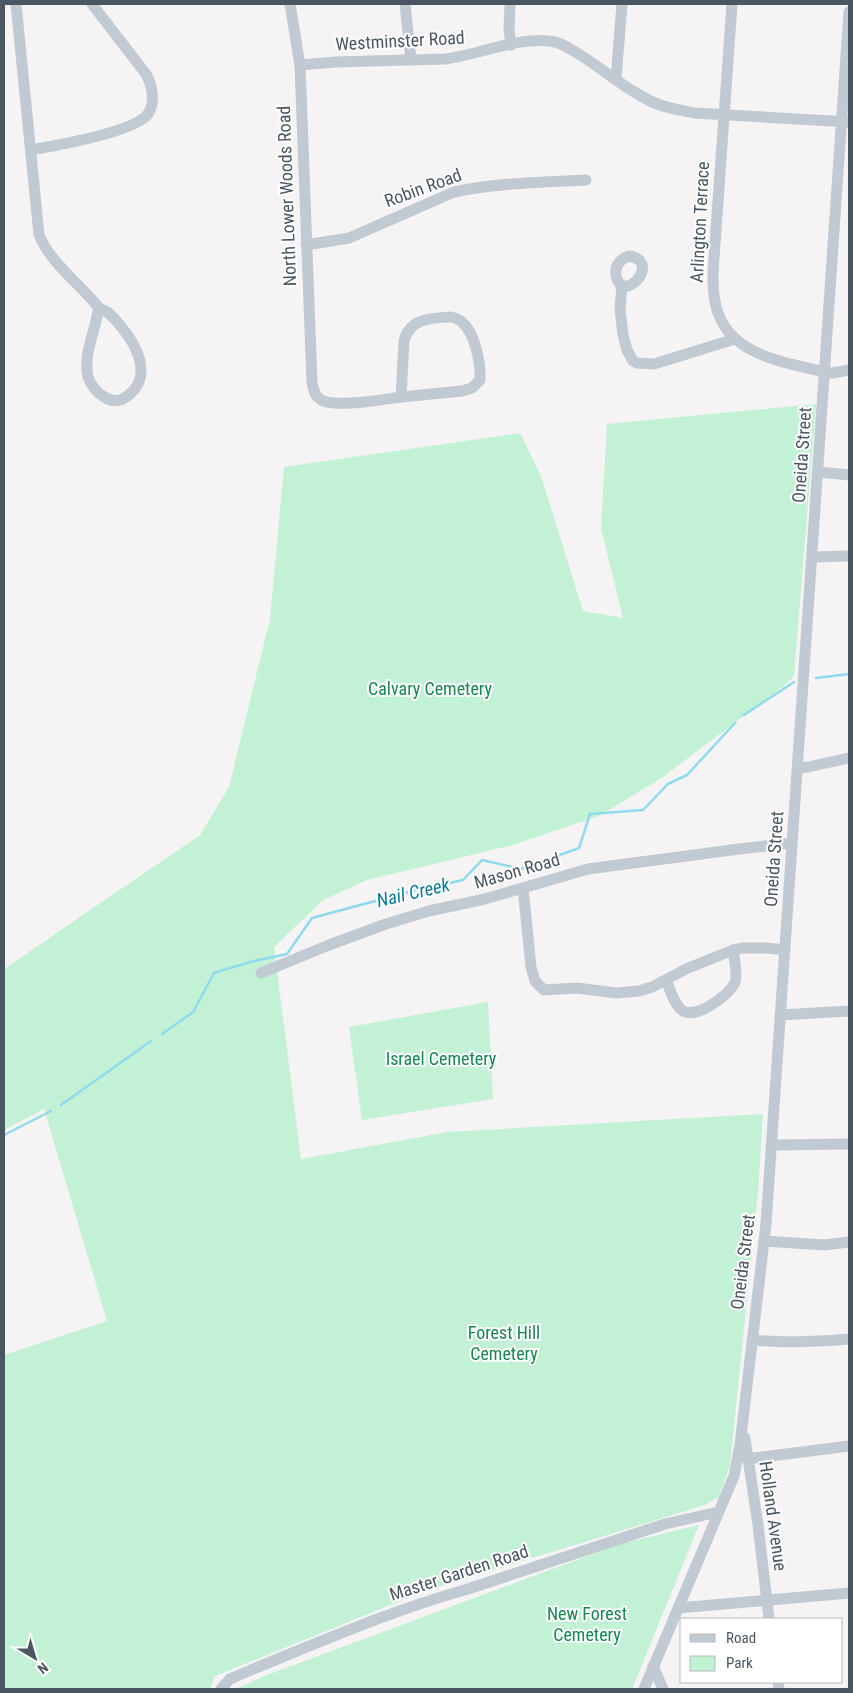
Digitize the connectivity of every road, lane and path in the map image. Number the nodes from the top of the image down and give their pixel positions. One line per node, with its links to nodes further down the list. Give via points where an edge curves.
1 (16, 4): 15 (street)
2 (92, 4): 15 (street, via 146,74 152,103 147,114 134,124)
3 (290, 4): 11 (street, North Lower Woods Road)
4 (405, 4): 10 (street)
5 (510, 4): 9 (street)
6 (622, 4): 12 (street)
7 (732, 4): 13 (street, Arlington Terrace)
8 (849, 12): 14 (street, Oneida Street)
9 (511, 45): 10 (street, Westminster Road, via 462,57); 12 (street, Westminster Road, via 555,42)
10 (412, 60): 11 (street, Westminster Road)
11 (300, 65): 17 (street, North Lower Woods Road)
12 (616, 79): 13 (street, Westminster Road, via 659,105 694,113)
13 (724, 114): 14 (street, Westminster Road); 20 (street, Arlington Terrace, via 714,296 716,310)
14 (846, 122): 22 (street, Oneida Street)
15 (31, 150): 19 (street, via 37,223 42,242)
16 (586, 180): 17 (street, Robin Road, via 469,188 349,238)
17 (306, 244): 23 (street, North Lower Woods Road, via 313,388 319,399 331,404)
18 (622, 285): 20 (street, via 623,335 627,350 638,363 654,364)
19 (100, 309): 19 (street, via 106,311 131,340 140,361 137,388 120,400 100,395 87,372)
20 (735, 339): 22 (street, Arlington Terrace, via 769,358)
21 (849, 370): 22 (street, Arlington Terrace)
22 (825, 372): 24 (street, Oneida Street)
23 (401, 397): 23 (street, via 462,391 478,384 480,369 475,347 463,322 451,317 424,319 406,333)
24 (818, 472): 25 (street); 27 (street, Oneida Street)
25 (849, 475)
26 (849, 556): 27 (street)
27 (812, 557): 29 (street, Oneida Street)
28 (849, 758): 29 (street)
29 (798, 768): 30 (street, Oneida Street)
30 (792, 843): 31 (street, Mason Road, via 609,866); 33 (street, Oneida Street)
31 (522, 888): 34 (street, Mason Road, via 386,924); 35 (street, via 531,967 535,981 544,990 577,988 625,993)
32 (733, 950): 33 (street); 35 (street); 35 (street, via 734,984 716,1002 703,1009 683,1010)
33 (785, 950): 37 (street, Oneida Street)
34 (261, 973)
35 (666, 980)
36 (849, 1011): 37 (street)
37 (780, 1015): 39 (street, Oneida Street)
38 (849, 1144): 39 (street)
39 (771, 1145): 40 (street, Oneida Street)
40 (764, 1241): 41 (street, via 824,1245); 43 (street, Oneida Street)
41 (849, 1242)
42 (849, 1339): 43 (street, via 818,1342)
43 (752, 1340): 44 (street, Oneida Street)
44 (742, 1418): 46 (street, Holland Avenue); 47 (street, Oneida Street, via 734,1476)
45 (849, 1446): 46 (street)
46 (747, 1459): 49 (street, Holland Avenue)
47 (718, 1512): 50 (street, Oneida Street); 53 (street, Master Garden Road, via 665,1524 426,1601 230,1679)
48 (849, 1593): 49 (street)
49 (767, 1601): 50 (street); 51 (street, Holland Avenue)
50 (678, 1608): 52 (street, Oneida Street)
51 (769, 1618)
52 (653, 1666): 54 (street, Oneida Street); 55 (street)
53 (221, 1689)
54 (644, 1689)
55 (663, 1689)

